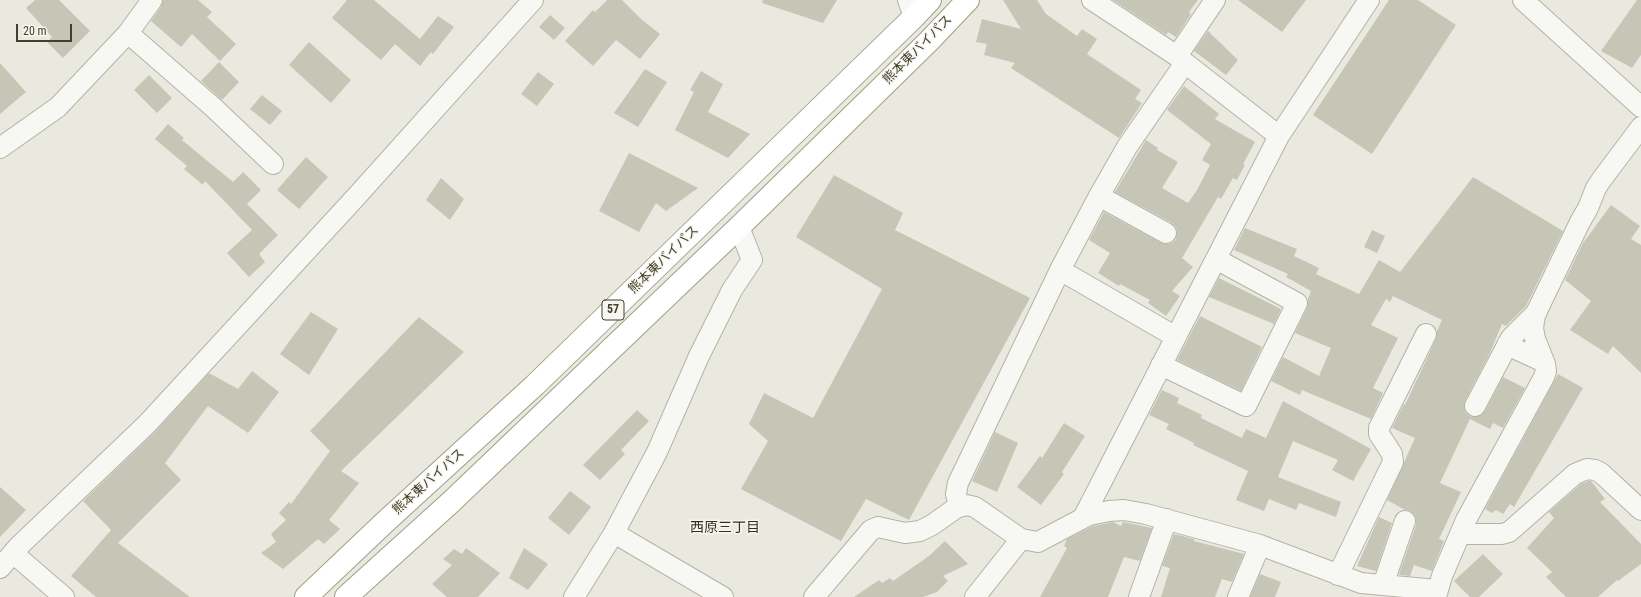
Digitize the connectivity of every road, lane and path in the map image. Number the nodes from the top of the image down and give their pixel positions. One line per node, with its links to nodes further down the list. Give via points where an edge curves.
1 (152, 0): 10 (street)
2 (532, 0): 38 (street, via 355,198 147,424)
3 (930, 0): 9 (highway, 熊本東バイパス / 57)
4 (968, 0): 18 (highway, 熊本東バイパス / 57)
5 (1092, 0): 11 (street)
6 (1215, 0): 11 (street)
7 (1369, 0): 14 (street)
8 (1523, 0): 12 (street)
9 (911, 9): 44 (highway, 熊本東バイパス / 57, via 535,385)
10 (128, 34): 15 (street, via 58,107); 16 (street, via 214,108)
11 (1181, 60): 14 (street); 17 (street)
12 (1641, 108)
13 (1641, 127): 22 (street, via 1596,188)
14 (1280, 136): 20 (street)
15 (0, 148)
16 (273, 164)
17 (1099, 196): 19 (street); 21 (street)
18 (739, 227): 34 (street, via 752,260 732,290 699,356 657,452); 45 (highway, 熊本東バイパス / 57, via 451,502)
19 (1166, 233)
20 (1216, 259): 24 (street); 27 (street, via 1297,303 1246,406)
21 (1060, 270): 24 (street); 29 (street, via 958,483 956,494)
22 (1537, 312): 25 (street); 26 (street, via 1533,328)
23 (1426, 334): 40 (street, via 1379,428 1379,434 1392,454 1394,462)
24 (1176, 337): 27 (street)
25 (1507, 345): 26 (street); 28 (street)
26 (1544, 362): 35 (street, via 1544,377 1476,499)
27 (1161, 365): 31 (street)
28 (1475, 406)
29 (959, 506): 36 (street, via 975,507); 48 (street, via 920,531 905,532 878,527 871,530)
30 (1641, 510): 35 (street, via 1602,473 1587,469 1575,474 1509,532)
31 (1082, 518): 32 (street, via 1102,512 1124,510); 36 (street, via 1038,542)
32 (1167, 519): 37 (street); 50 (street)
33 (1405, 521): 41 (street)
34 (614, 533): 46 (street); 47 (street)
35 (1460, 534): 42 (street)
36 (1021, 539): 49 (street)
37 (1260, 545): 40 (street); 51 (street)
38 (13, 553): 39 (street); 43 (street)
39 (0, 568)
40 (1338, 575): 41 (street, via 1361,583)
41 (1383, 585): 42 (street)
42 (1437, 594)
43 (64, 597)
44 (306, 597)
45 (346, 597)
46 (574, 597)
47 (722, 597)
48 (814, 597)
49 (975, 597)
50 (1139, 597)
51 (1238, 597)

